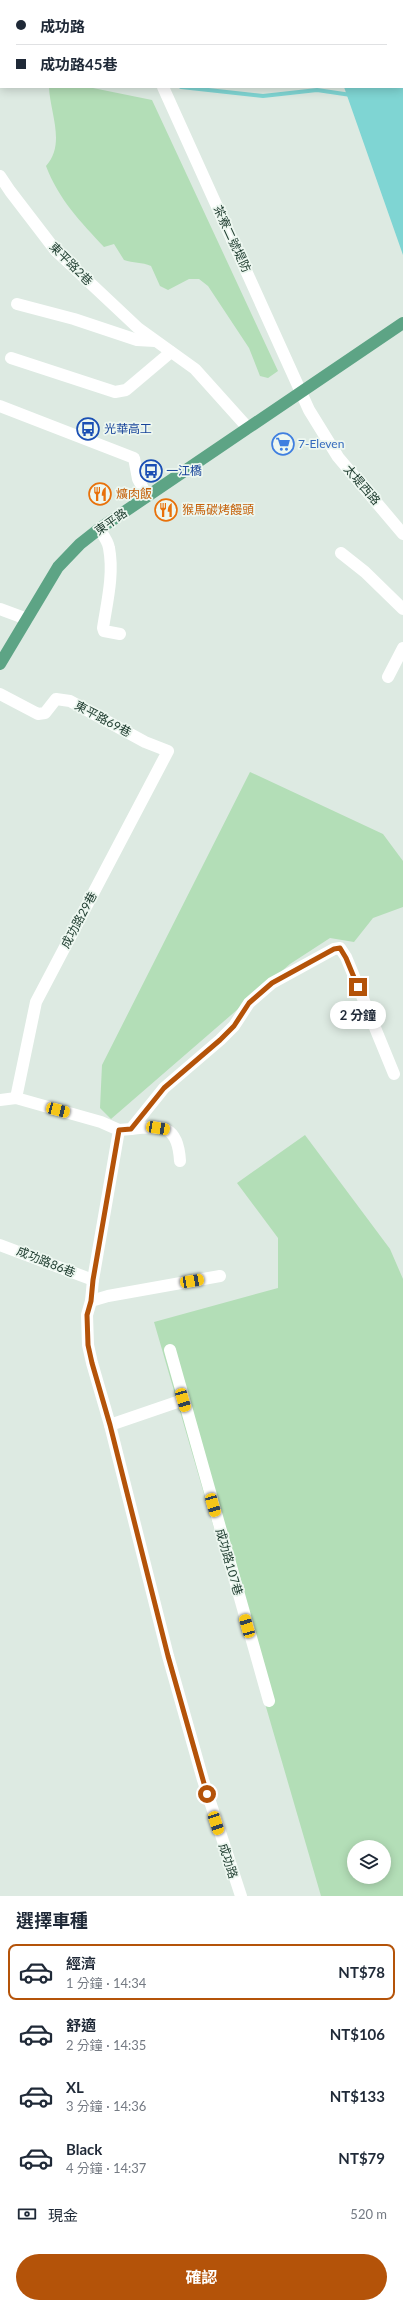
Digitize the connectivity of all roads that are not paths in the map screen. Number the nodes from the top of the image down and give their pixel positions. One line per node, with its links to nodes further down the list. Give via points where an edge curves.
1 (164, 91): 8 (street, 茶寮二號堤防)
2 (0, 176): 5 (street, 東平路2巷, via 56,251 138,328)
3 (17, 304): 5 (street, via 74,319 136,340)
4 (403, 323): 8 (main road)
5 (155, 340): 6 (street, 東平路2巷)
6 (172, 352): 7 (street, via 126,390 114,392); 10 (street, 東平路2巷, via 195,369)
7 (11, 358)
8 (301, 391): 10 (main road, 東平路); 13 (street, 太堤西路, via 314,420 338,457)
9 (0, 406): 11 (street, via 134,458 138,479)
10 (248, 428): 11 (main road, 東平路)
11 (147, 496): 12 (main road, 東平路)
12 (99, 529): 17 (main road, 東平路, via 80,544 58,568); 18 (street, via 109,546 111,571 103,628 104,631)
13 (403, 534)
14 (340, 553): 16 (street, via 365,572)
15 (0, 609): 17 (street)
16 (403, 609)
17 (28, 619): 20 (main road, 東平路)
18 (120, 634)
19 (403, 648): 21 (street)
20 (0, 664)
21 (388, 677)
22 (0, 694): 23 (street, 東平路69巷, via 38,714 45,713 56,699 70,701 145,742)
23 (168, 751): 25 (street, 成功路29巷, via 36,1002)
24 (394, 1074): 27 (street, via 346,958 340,948 334,949 272,983 249,1003 234,1026 220,1040 164,1088)
25 (16, 1098): 26 (street); 27 (street)
26 (1, 1101)
27 (125, 1129): 28 (street, via 166,1129 172,1133 179,1146); 31 (street, 成功路)
28 (180, 1161)
29 (0, 1245): 31 (street, 成功路86巷)
30 (220, 1276): 32 (street)
31 (93, 1280): 32 (street, 成功路)
32 (91, 1301): 35 (street, 成功路, via 88,1309 88,1345)
33 (170, 1350): 34 (street, 成功路107巷)
34 (183, 1400): 35 (street); 36 (street, 成功路107巷)
35 (110, 1425): 37 (street, 成功路, via 194,1751)
36 (269, 1701)
37 (241, 1896)

